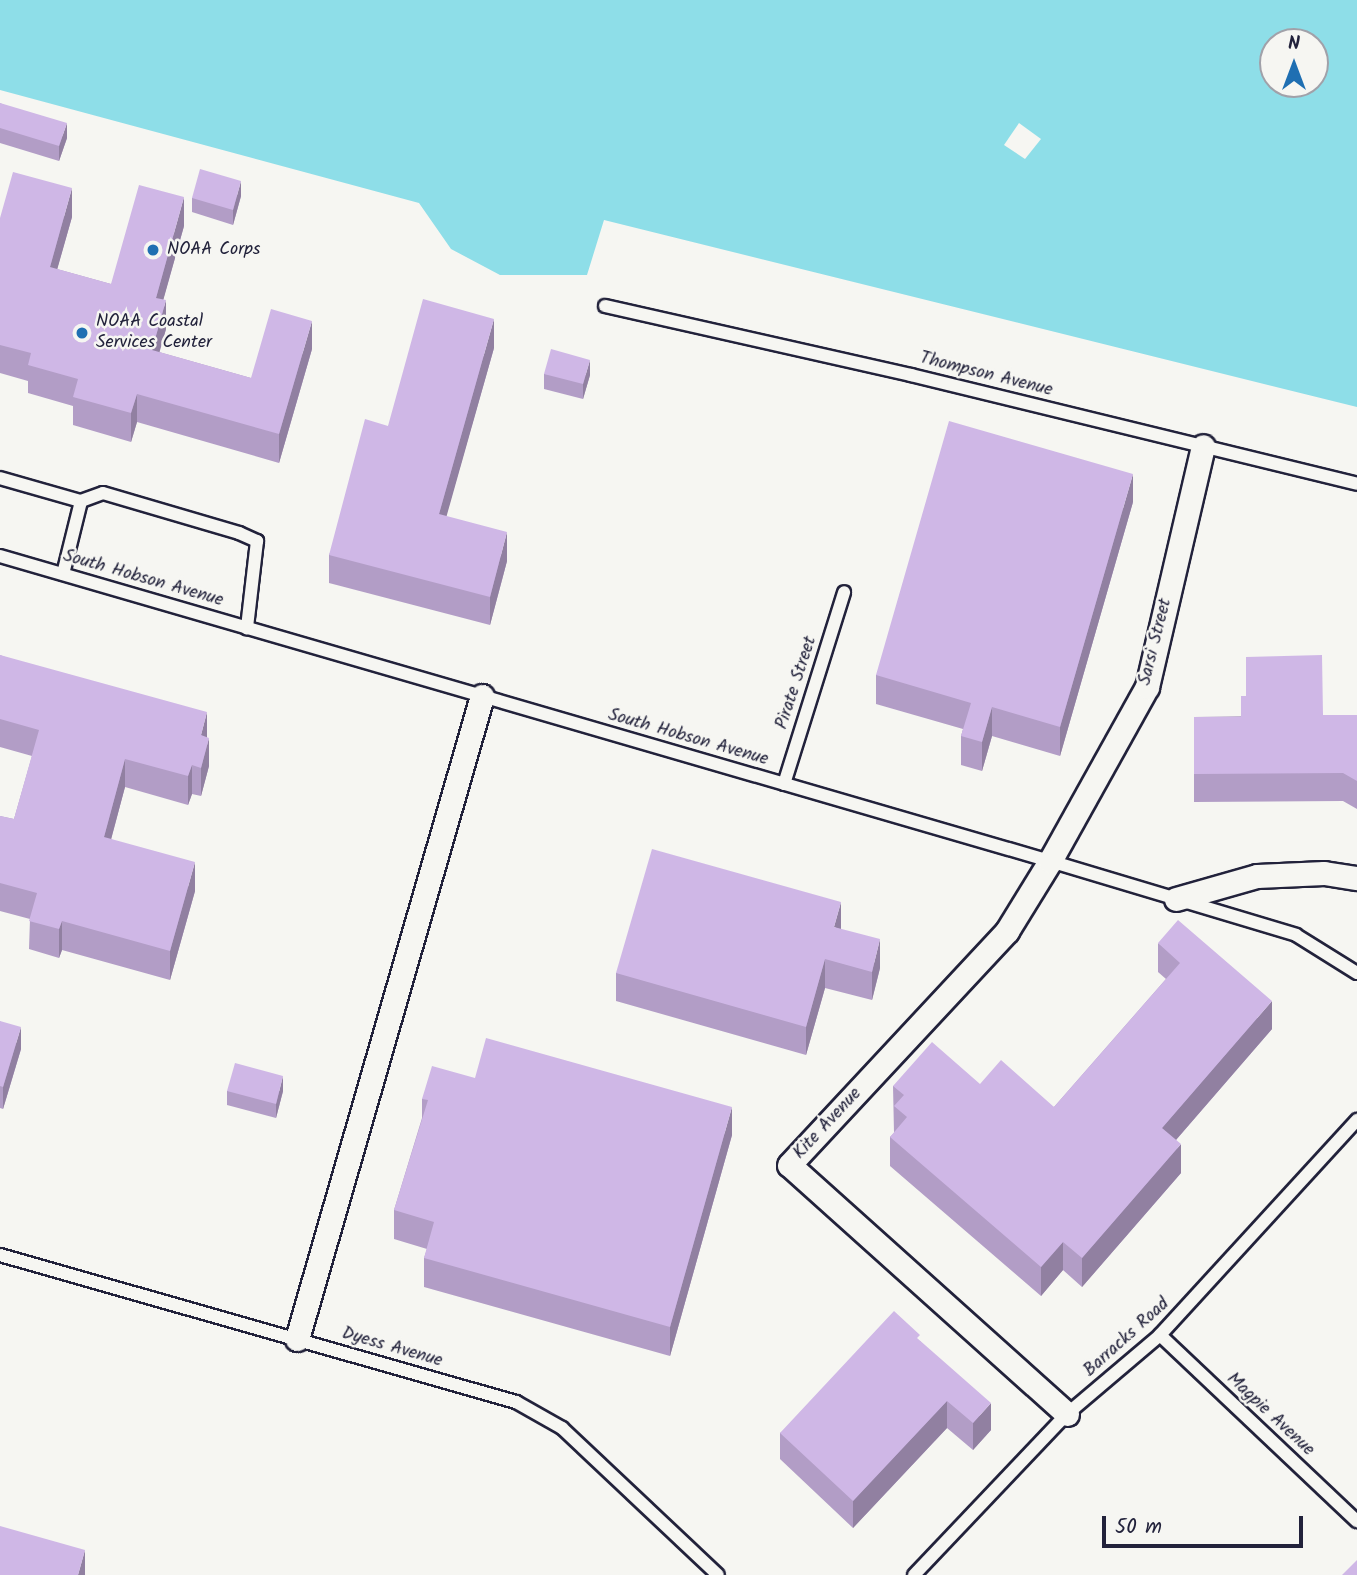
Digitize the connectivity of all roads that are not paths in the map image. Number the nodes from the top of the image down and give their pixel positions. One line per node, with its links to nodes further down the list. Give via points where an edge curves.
1 (605, 306): 2 (lane, Thompson Avenue)
2 (1203, 446): 4 (lane, Thompson Avenue); 12 (street, Sarsi Street, via 1147,687)
3 (0, 478): 5 (lane)
4 (1357, 484)
5 (81, 500): 7 (lane); 9 (lane, via 103,493 257,541)
6 (0, 555): 7 (lane, South Hobson Avenue)
7 (63, 574): 9 (lane, South Hobson Avenue)
8 (844, 592): 11 (lane, Pirate Street)
9 (247, 628): 10 (lane, South Hobson Avenue)
10 (482, 696): 11 (lane, South Hobson Avenue); 19 (street)
11 (784, 784): 12 (lane, South Hobson Avenue)
12 (1050, 861): 14 (lane, South Hobson Avenue); 20 (street, Kite Avenue, via 1007,931 789,1165)
13 (1357, 878): 14 (street, via 1324,873 1257,876)
14 (1176, 899): 15 (lane, South Hobson Avenue, via 1296,935)
15 (1357, 973)
16 (1357, 1120): 18 (lane, Barracks Road)
17 (0, 1255): 19 (lane, Dyess Avenue)
18 (1160, 1335): 20 (lane, Barracks Road); 21 (lane, Magpie Avenue)
19 (297, 1339): 22 (lane, Dyess Avenue, via 516,1402 562,1427)
20 (1067, 1414): 23 (lane, Barracks Road)
21 (1357, 1521)
22 (718, 1575)
23 (914, 1575)

